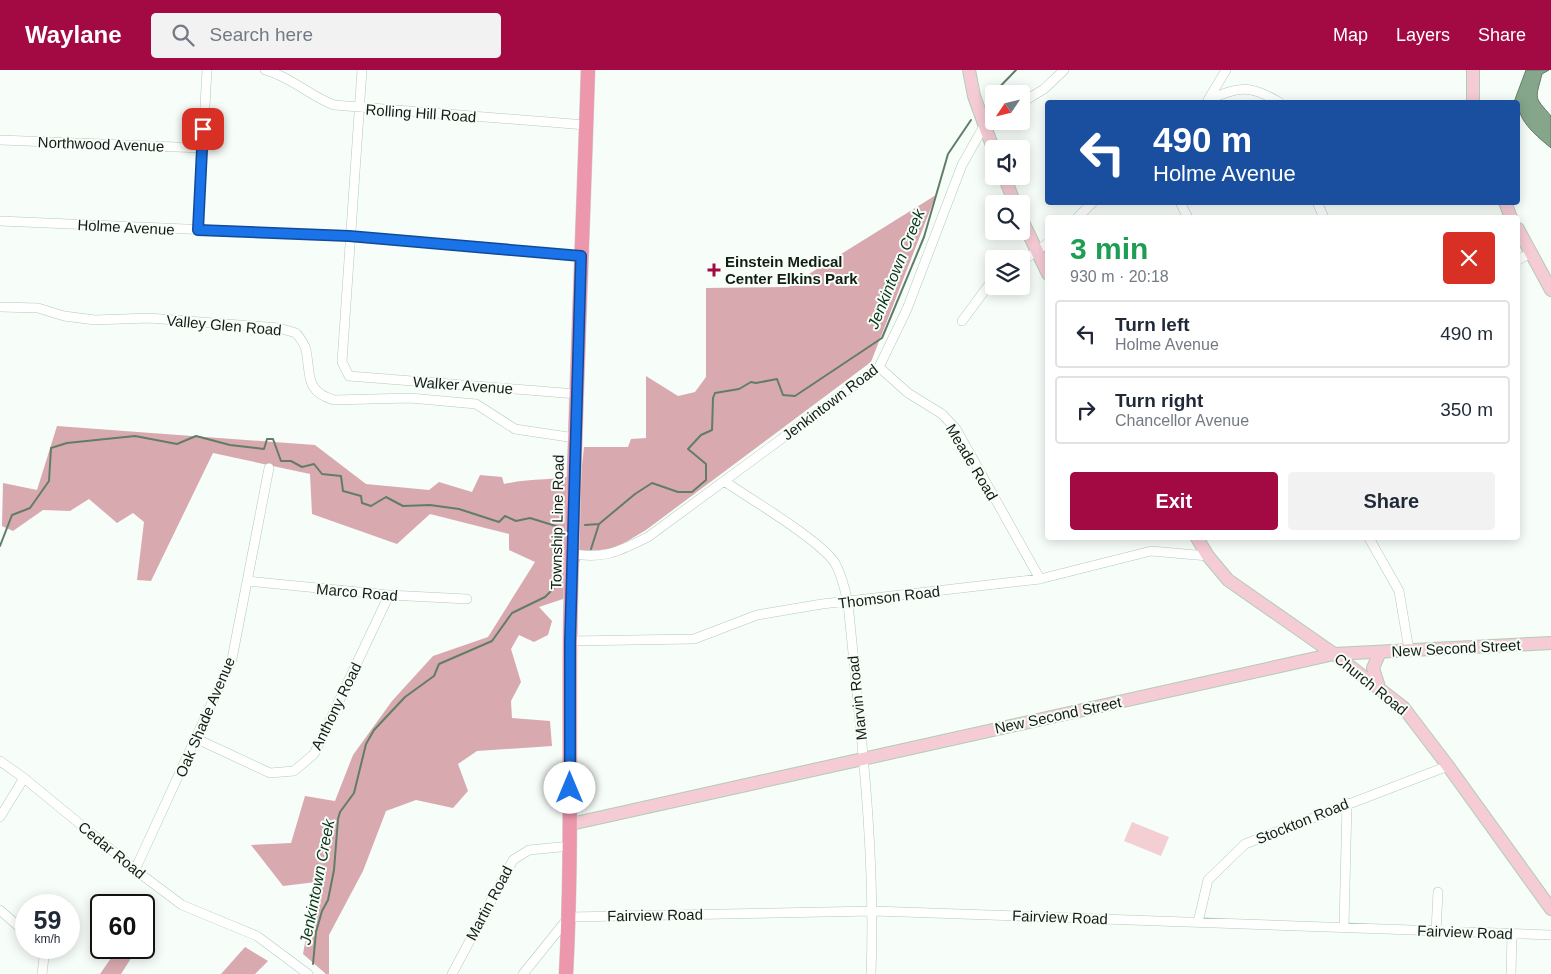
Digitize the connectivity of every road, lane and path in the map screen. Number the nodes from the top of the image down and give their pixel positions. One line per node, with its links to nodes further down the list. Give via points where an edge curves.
1 (207, 70): 19 (street)
2 (265, 70): 14 (street, Rolling Hill Road, via 288,79 315,98 334,106)
3 (362, 70): 14 (street)
4 (588, 70): 16 (main road, Township Line Road)
5 (969, 70): 15 (street)
6 (1064, 70): 9 (street)
7 (1226, 70): 10 (street)
8 (1474, 70): 13 (street)
9 (1030, 98)
10 (1207, 100)
11 (1208, 100): 12 (street, via 1236,88 1262,92)
12 (1275, 100)
13 (1473, 100)
14 (360, 108): 16 (street, Rolling Hill Road); 25 (street)
15 (985, 112)
16 (586, 125): 30 (main road, Township Line Road)
17 (985, 129): 38 (street, Jenkintown Road, via 962,165 907,309)
18 (0, 140): 19 (street, Northwood Avenue)
19 (202, 148): 23 (street)
20 (1090, 205): 21 (street)
21 (1079, 215)
22 (0, 221): 23 (street, Holme Avenue)
23 (198, 230): 25 (street, Holme Avenue)
24 (1520, 233): 28 (street)
25 (349, 236): 30 (street, Holme Avenue); 39 (street, Walker Avenue, via 342,362 349,376)
26 (1030, 240): 29 (street)
27 (1045, 246): 29 (street)
28 (1530, 253): 32 (street); 35 (street)
29 (1036, 254): 31 (street); 33 (street)
30 (581, 256): 39 (main road, Township Line Road)
31 (1030, 257)
32 (1520, 259)
33 (1045, 269)
34 (985, 290): 37 (street)
35 (1551, 290)
36 (0, 307): 40 (street, Valley Glen Road, via 38,308 95,320 149,318 279,328 296,333 306,348 309,382 324,397 334,400 410,398 476,404 514,429)
37 (962, 321)
38 (879, 367): 42 (street, Jenkintown Road); 47 (street, Meade Road, via 908,393 942,414 956,429)
39 (577, 394): 40 (main road, Township Line Road)
40 (575, 438): 45 (main road, Township Line Road)
41 (270, 468): 48 (street, Oak Shade Avenue)
42 (724, 481): 45 (street, Jenkintown Road, via 648,538 611,555 592,557); 51 (street, Marvin Road, via 812,542 834,562)
43 (1198, 540): 46 (street, Church Road)
44 (1370, 540): 54 (street, via 1399,591)
45 (574, 554): 52 (main road, Township Line Road)
46 (1208, 556): 47 (street, Thomson Road, via 1151,551); 56 (street, Church Road, via 1228,580)
47 (1040, 579): 51 (street, Thomson Road)
48 (247, 581): 49 (street, Marco Road); 58 (street, Oak Shade Avenue, via 232,659)
49 (389, 595): 50 (street, Marco Road); 58 (street, Anthony Road, via 314,754 294,771 270,773)
50 (467, 599)
51 (848, 603): 52 (street, Thomson Road, via 757,615 694,639); 59 (street, Marvin Road)
52 (570, 642): 65 (main road, Township Line Road)
53 (1551, 643): 54 (street, New Second Street)
54 (1409, 650): 55 (street, New Second Street)
55 (1380, 652): 56 (street, New Second Street); 57 (street, via 1373,668)
56 (1334, 654): 57 (street, Church Road); 59 (street, New Second Street)
57 (1379, 688): 61 (street, Church Road, via 1403,706)
58 (197, 739): 67 (street, Oak Shade Avenue)
59 (863, 758): 65 (street, New Second Street); 71 (street, Marvin Road)
60 (0, 761): 62 (street, Cedar Road)
61 (1448, 766): 63 (street, Stockton Road); 69 (street, Church Road)
62 (24, 778): 64 (street); 67 (street, Cedar Road)
63 (1347, 803): 73 (street, Stockton Road, via 1245,844 1208,880); 75 (street)
64 (0, 817)
65 (570, 824): 66 (main road, Township Line Road)
66 (571, 846): 72 (main road, Township Line Road); 82 (street, Martin Road, via 529,850 513,860)
67 (136, 870): 81 (street, Cedar Road, via 182,905 257,936)
68 (1438, 892): 76 (street)
69 (1551, 909)
70 (0, 910): 74 (street)
71 (874, 911): 72 (street, Fairview Road); 73 (street, Fairview Road); 85 (street, Marvin Road)
72 (569, 917): 83 (street); 84 (main road, Township Line Road)
73 (1198, 922): 75 (street, Fairview Road)
74 (15, 923)
75 (1344, 926): 76 (street, Fairview Road)
76 (1436, 931): 77 (street, Fairview Road)
77 (1512, 934): 78 (street, Fairview Road); 86 (street)
78 (1551, 935)
79 (44, 959): 80 (street)
80 (42, 974)
81 (308, 974)
82 (452, 974)
83 (523, 974)
84 (566, 974)
85 (871, 974)
86 (1511, 974)

